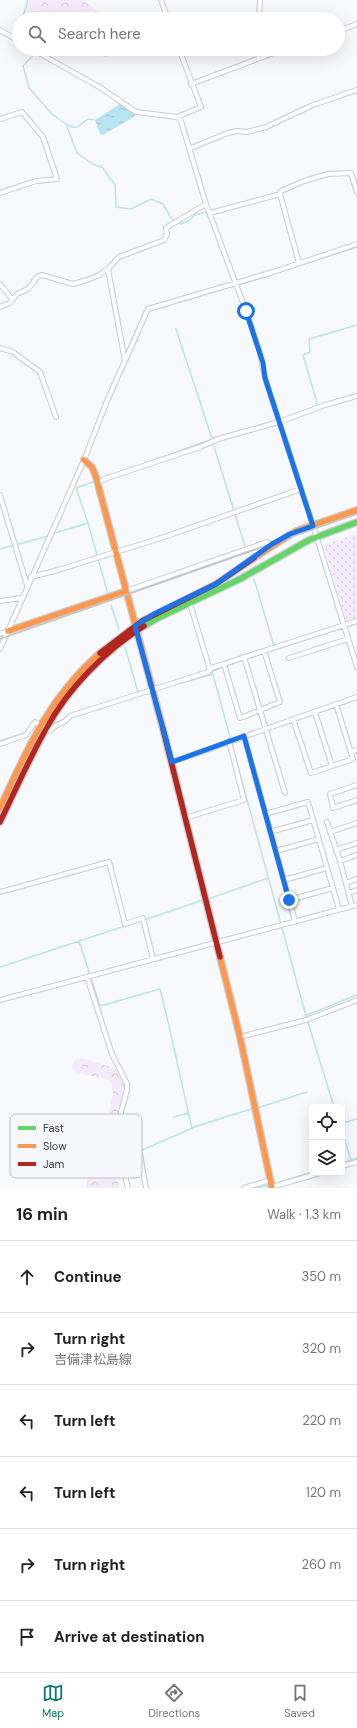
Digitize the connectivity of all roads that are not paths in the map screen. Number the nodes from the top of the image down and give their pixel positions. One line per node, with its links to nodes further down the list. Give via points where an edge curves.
1 (161, 0): 3 (street)
2 (260, 0): 4 (street)
3 (165, 12)
4 (259, 12)
5 (357, 24): 6 (street)
6 (345, 28)
7 (0, 30): 8 (street)
8 (12, 37)
9 (44, 56): 15 (street, via 101,88 136,112)
10 (181, 56): 13 (street)
11 (265, 56): 12 (street)
12 (259, 58): 13 (street)
13 (191, 84): 15 (street, via 201,107)
14 (357, 90): 17 (street, via 313,105 266,127 247,132 236,131)
15 (177, 117): 17 (street, via 181,121)
16 (0, 119): 19 (street, via 22,112 43,137 56,179 36,181)
17 (189, 149): 21 (street)
18 (357, 192): 20 (street, via 351,173 334,173 304,181 281,191)
19 (0, 193)
20 (280, 194): 22 (street); 24 (street)
21 (206, 204): 22 (street); 25 (street, via 166,228 164,240 119,257)
22 (210, 213): 26 (street)
23 (357, 244): 24 (street)
24 (299, 263): 26 (street)
25 (108, 269): 28 (street, via 73,284 38,276 28,289); 31 (street)
26 (236, 283): 31 (street, via 148,309); 34 (street, via 260,353)
27 (0, 284): 28 (street)
28 (12, 299): 29 (street)
29 (0, 307)
30 (0, 348): 33 (street, via 13,352 40,372)
31 (126, 361): 35 (street)
32 (357, 396): 34 (street)
33 (56, 417)
34 (279, 422): 36 (street, via 218,438 200,447 104,479); 37 (street)
35 (84, 460): 36 (main road, via 93,468); 45 (street)
36 (98, 484): 44 (main road)
37 (301, 489): 41 (street); 44 (street)
38 (0, 495): 46 (street)
39 (357, 510): 41 (main road)
40 (357, 522): 42 (main road)
41 (313, 526): 42 (street); 43 (main road)
42 (316, 536): 52 (street); 53 (main road, via 240,579)
43 (272, 544): 47 (street, via 267,542); 53 (main road, via 216,584 154,614)
44 (116, 552): 45 (street); 47 (main road)
45 (31, 577): 46 (street)
46 (27, 585): 48 (street)
47 (126, 590): 53 (main road); 54 (main road)
48 (22, 598): 49 (street); 54 (street)
49 (0, 601)
50 (191, 607): 63 (street)
51 (357, 621): 52 (street)
52 (344, 626): 56 (street); 58 (street)
53 (136, 628): 64 (main road); 70 (main road, via 92,660 61,694); 71 (main road, via 95,666 61,705)
54 (8, 631): 55 (street); 57 (street)
55 (0, 634)
56 (348, 639): 59 (street); 62 (street)
57 (0, 649)
58 (264, 652): 60 (street); 67 (street, via 280,702)
59 (289, 658)
60 (244, 659): 61 (street); 67 (street)
61 (224, 666): 63 (street); 67 (street, via 240,718)
62 (357, 667)
63 (210, 670): 64 (street)
64 (153, 691): 71 (street, via 68,719 50,730); 78 (main road)
65 (357, 697): 66 (street)
66 (336, 704): 68 (street); 77 (street)
67 (260, 710): 72 (street)
68 (315, 712): 69 (street); 79 (street)
69 (293, 719): 72 (street); 79 (street, via 311,773)
70 (40, 724): 71 (street); 75 (street, via 35,722 26,735); 83 (main road)
71 (46, 728): 87 (main road)
72 (266, 730): 73 (street); 81 (street)
73 (244, 736): 74 (street); 84 (street)
74 (231, 741): 78 (street); 85 (street, via 244,800)
75 (0, 744)
76 (357, 750): 77 (street)
77 (351, 752): 79 (street, via 353,759)
78 (172, 762): 85 (main road)
79 (332, 766)
80 (357, 785): 82 (street, via 330,794 333,808)
81 (285, 793)
82 (357, 800)
83 (0, 808)
84 (265, 814): 86 (street, via 308,802); 90 (street)
85 (185, 818): 111 (main road)
86 (314, 820): 90 (street); 92 (street)
87 (0, 822)
88 (327, 822): 91 (street)
89 (357, 823): 91 (street)
90 (270, 832): 95 (street)
91 (330, 832): 94 (street)
92 (319, 839): 95 (street); 98 (street)
93 (357, 843): 94 (street)
94 (336, 850): 97 (street)
95 (276, 851): 100 (street)
96 (357, 855): 97 (street)
97 (340, 861): 101 (street)
98 (327, 868): 100 (street); 102 (street)
99 (357, 879): 101 (street)
100 (284, 880): 106 (street)
101 (346, 883): 105 (street)
102 (333, 888): 106 (street); 109 (street)
103 (357, 890): 105 (street)
104 (0, 892): 112 (street, via 109,862 125,924 143,920)
105 (348, 892): 108 (street)
106 (289, 900): 110 (street)
107 (357, 905): 108 (street)
108 (352, 906): 109 (street)
109 (339, 910): 110 (street)
110 (295, 921): 111 (street)
111 (216, 942): 112 (street); 116 (main road)
112 (154, 959): 113 (street)
113 (89, 977): 114 (street); 117 (street, via 112,1054 127,1084)
114 (0, 1000)
115 (357, 1000): 116 (street, via 307,1019)
116 (240, 1037): 123 (main road)
117 (121, 1114)
118 (357, 1162): 119 (street)
119 (345, 1165)
120 (142, 1166): 125 (street)
121 (309, 1176): 123 (street)
122 (125, 1178): 124 (street)
123 (274, 1185): 126 (street)
124 (128, 1188)
125 (146, 1188)
126 (244, 1188)

